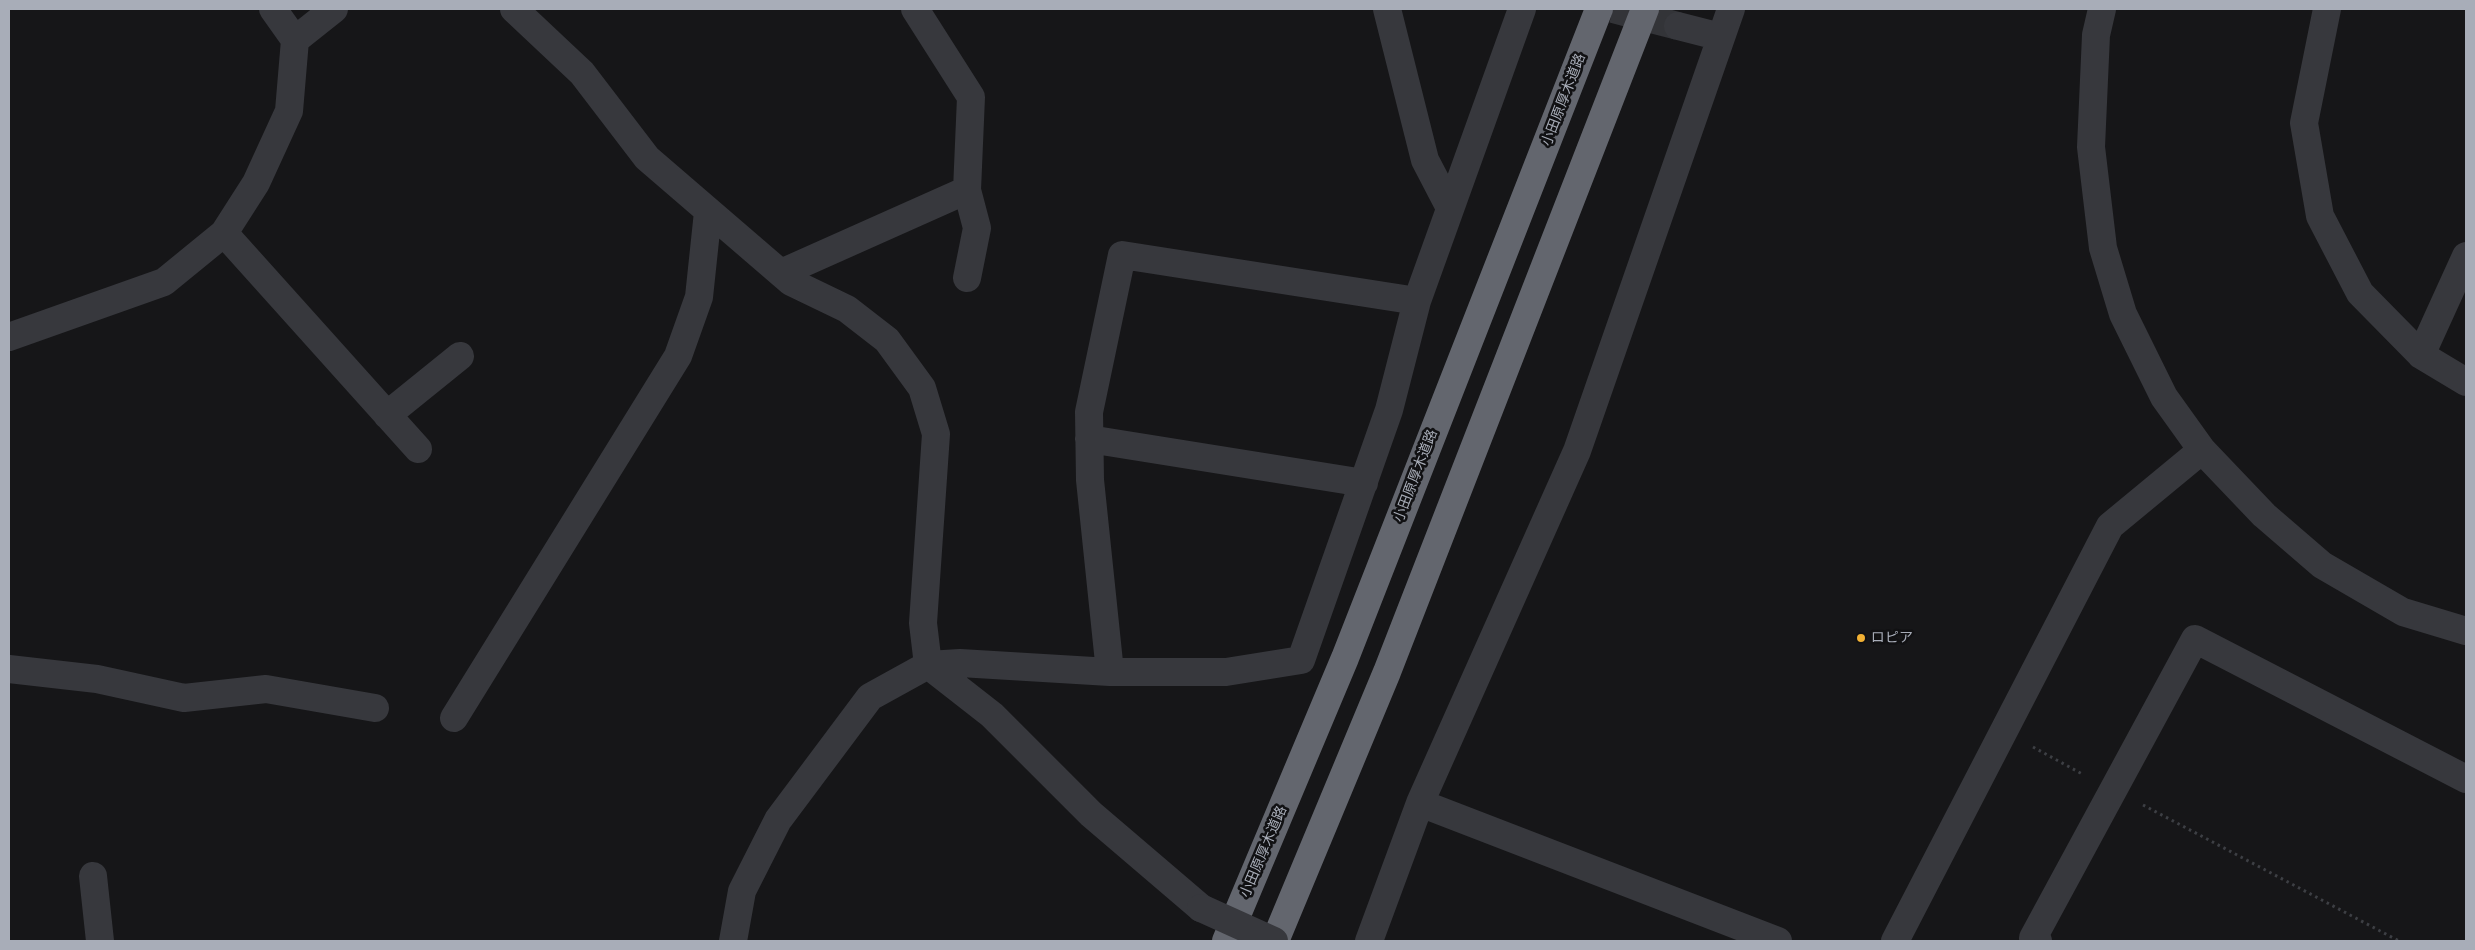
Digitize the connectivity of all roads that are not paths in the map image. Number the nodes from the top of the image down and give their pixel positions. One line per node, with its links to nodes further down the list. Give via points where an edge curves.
1 (273, 9): 14 (street)
2 (334, 9): 14 (street)
3 (514, 9): 17 (street, via 582,73 647,158)
4 (915, 9): 15 (street, via 971,97)
5 (1387, 9): 16 (street, via 1425,160)
6 (1522, 9): 16 (street)
7 (1599, 9): 43 (highway, 小田原厚木道路, via 1345,658)
8 (1645, 9): 44 (highway, via 1391,663)
9 (1731, 9): 13 (street)
10 (2102, 9): 30 (street, via 2096,35 2091,147 2103,248 2127,322 2164,397)
11 (2327, 9): 24 (street, via 2304,123 2320,216 2360,293)
12 (1678, 26): 13 (street)
13 (1721, 37): 39 (street, via 1577,451)
14 (295, 40): 18 (street, via 289,111 256,183)
15 (967, 190): 20 (street); 21 (street, via 977,228)
16 (1450, 208): 22 (street)
17 (708, 212): 20 (street); 37 (street, via 699,297 678,356)
18 (224, 233): 23 (street, via 164,282); 27 (street)
19 (2466, 256): 24 (street)
20 (781, 273): 33 (street, via 791,282 847,309 887,340 922,388 936,434 923,623)
21 (967, 278)
22 (1418, 301): 28 (street, via 1122,255 1089,412); 31 (street, via 1389,410)
23 (11, 329)
24 (2421, 355): 26 (street)
25 (460, 356): 27 (street)
26 (2466, 382)
27 (387, 415): 29 (street)
28 (1090, 439): 31 (street); 35 (street, via 1090,480)
29 (418, 449)
30 (2202, 450): 32 (street, via 2264,514 2322,565 2403,612); 47 (street, via 2110,526)
31 (1364, 483): 35 (street, via 1301,660 1226,672)
32 (2466, 631)
33 (928, 664): 35 (street); 42 (street, via 870,697 778,820 742,891); 44 (street, bridge, via 992,715 1091,814 1202,908)
34 (9, 669): 36 (street, via 96,678 184,698 266,689)
35 (1110, 672)
36 (375, 708)
37 (454, 718)
38 (2466, 779): 48 (street, via 2195,639 2033,938)
39 (1420, 803): 45 (street); 46 (street)
40 (93, 876): 41 (street)
41 (100, 941)
42 (733, 941)
43 (1226, 941)
44 (1275, 941)
45 (1369, 941)
46 (1778, 941)
47 (1896, 941)
48 (2038, 941)

